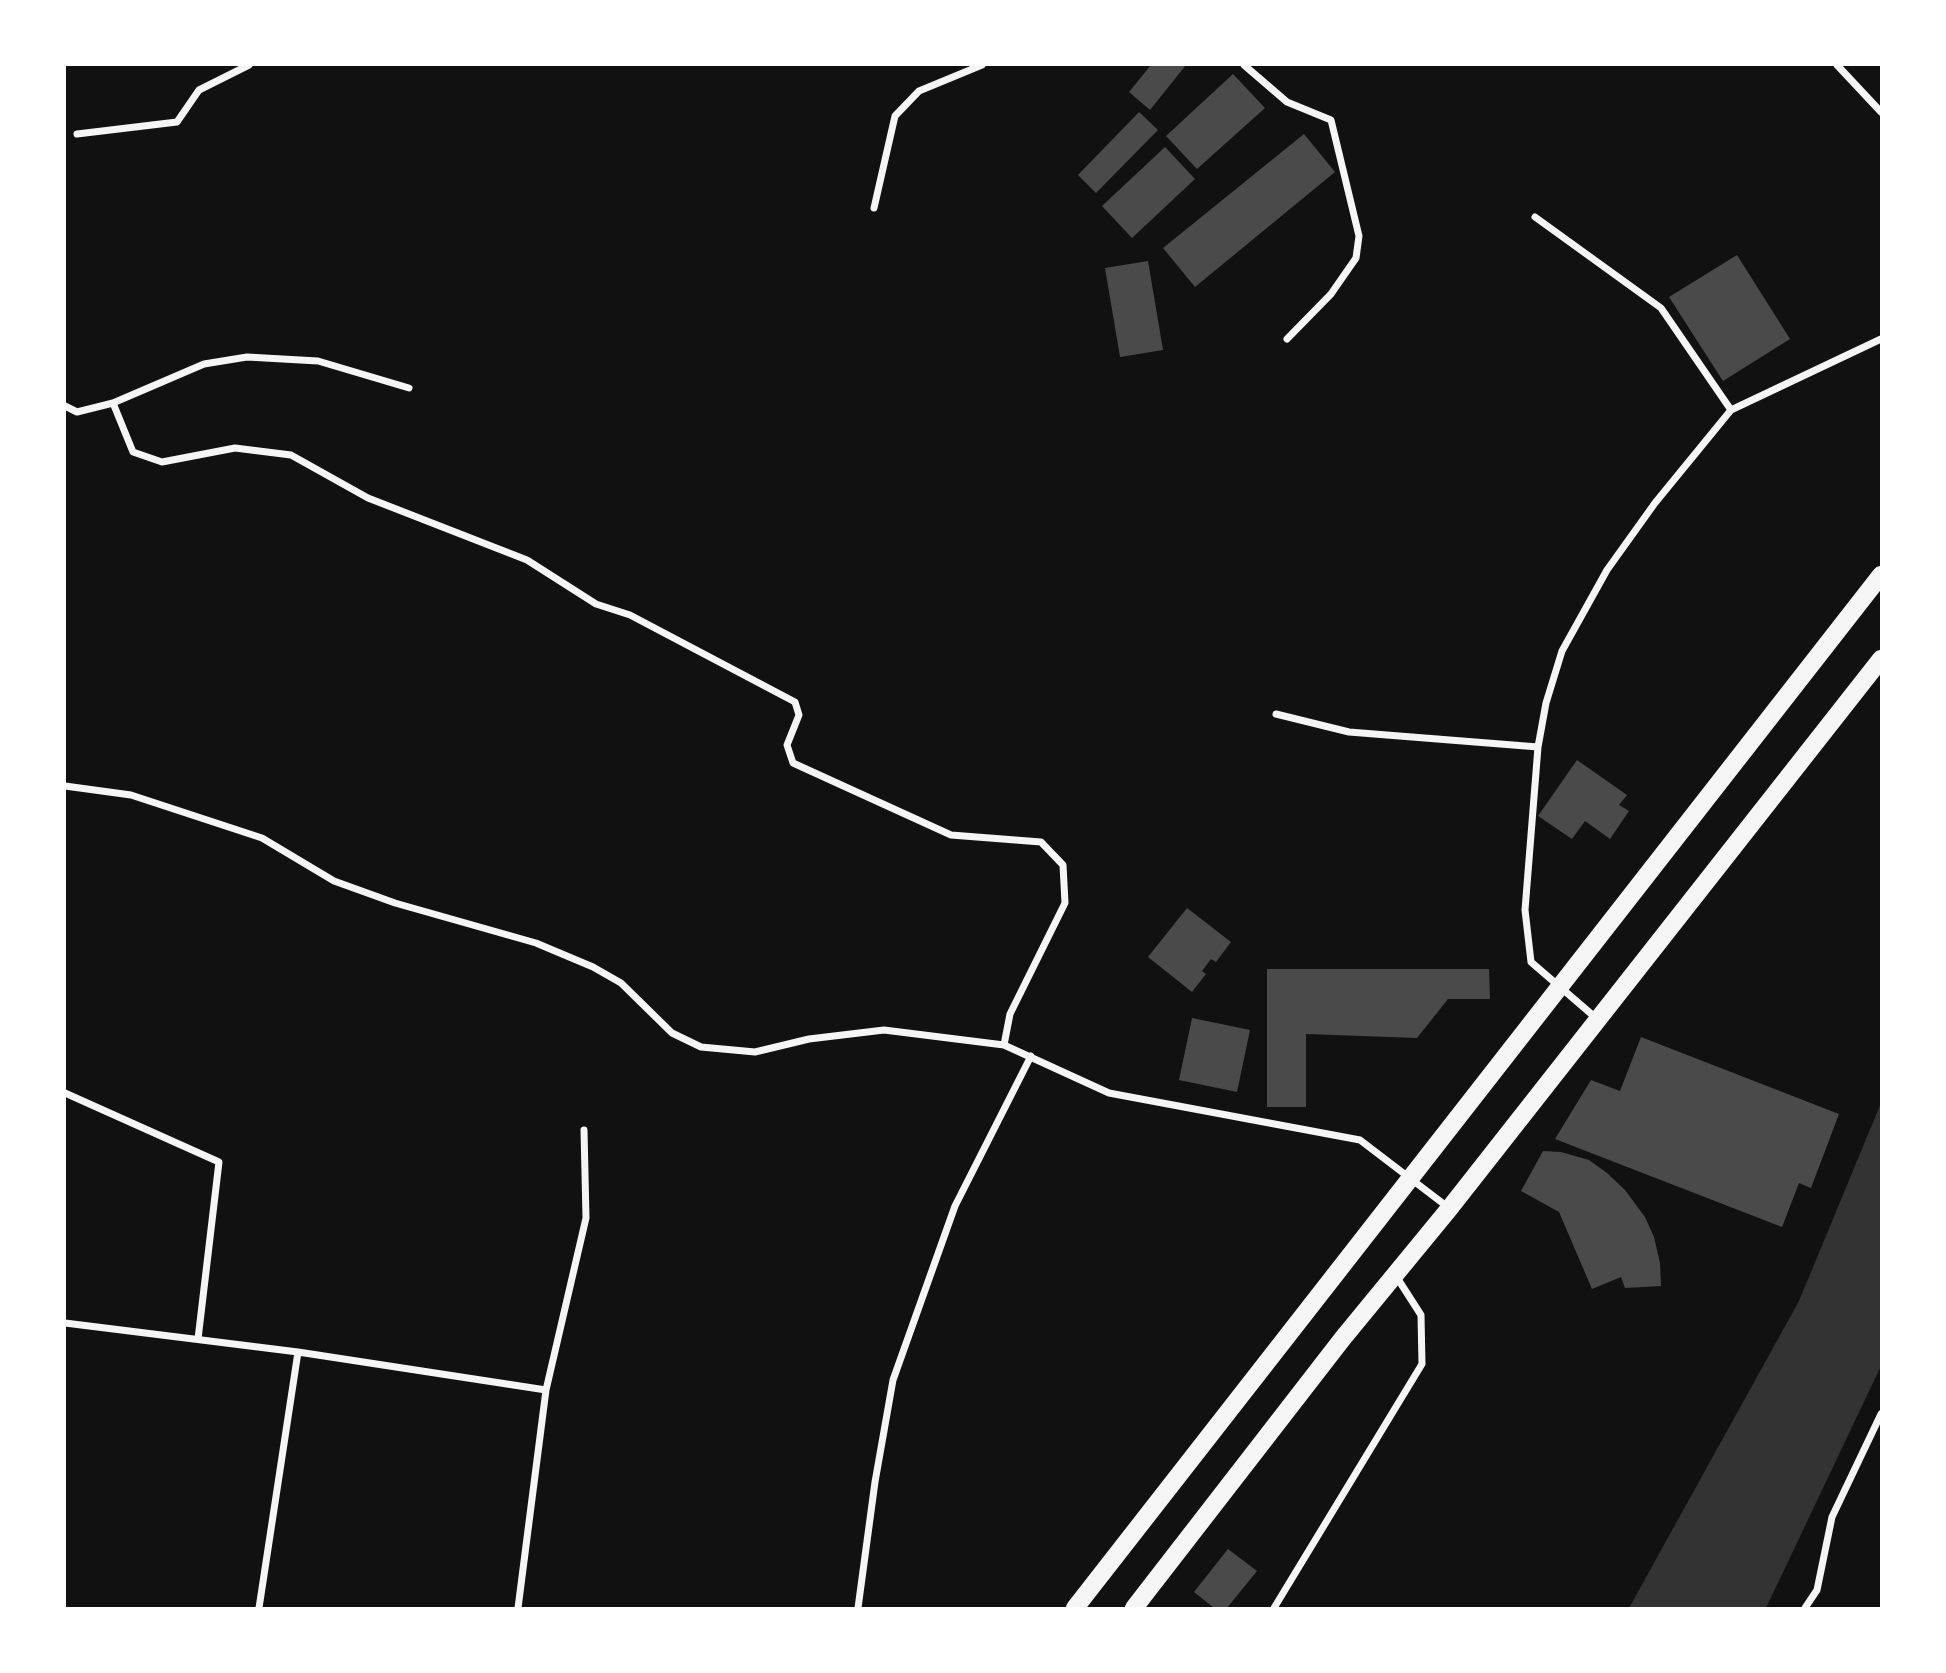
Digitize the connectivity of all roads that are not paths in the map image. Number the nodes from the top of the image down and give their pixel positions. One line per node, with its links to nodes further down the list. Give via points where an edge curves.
1 (249, 65): 6 (street, via 198,90 177,122)
2 (982, 65): 7 (street, via 919,91 895,116)
3 (1244, 65): 10 (street, via 1287,102 1331,120 1359,236 1356,258 1331,294)
4 (1837, 65): 5 (street)
5 (1881, 112)
6 (77, 134)
7 (874, 208)
8 (1535, 217): 14 (street, via 1661,308)
9 (1881, 339): 14 (street)
10 (1287, 340)
11 (409, 388): 12 (street, via 318,360 247,357 204,364)
12 (113, 403): 13 (street, via 77,412); 22 (street, via 133,452 162,462 234,448 291,455 368,498 527,560 596,604 630,615 795,702 799,715 787,745 793,763 951,835 1041,842 1063,865 1065,902 1010,1014)
13 (65, 406)
14 (1731, 410): 18 (street, via 1607,570 1562,651)
15 (1881, 575): 20 (main road)
16 (1881, 659): 21 (main road)
17 (1276, 714): 18 (street, via 1349,732)
18 (1538, 747): 20 (street, via 1525,910 1531,962)
19 (65, 786): 22 (street, via 131,796 262,838 334,881 536,943 621,982 672,1033 701,1047 755,1052 808,1039 884,1030)
20 (1559, 987): 21 (street); 26 (main road)
21 (1597, 1019): 27 (main road)
22 (1004, 1045): 23 (street)
23 (1031, 1055): 26 (street, via 1109,1093 1360,1140); 36 (street, via 955,1206 893,1380)
24 (65, 1093): 30 (street, via 219,1161)
25 (584, 1130): 32 (street, via 586,1218)
26 (1412, 1179): 27 (street); 37 (main road)
27 (1449, 1209): 28 (main road)
28 (1395, 1275): 38 (main road); 39 (street, via 1421,1315 1422,1364)
29 (65, 1323): 30 (street)
30 (198, 1339): 31 (street)
31 (298, 1352): 32 (street); 34 (street)
32 (546, 1390): 35 (street)
33 (1881, 1414): 40 (street, via 1832,1517 1816,1590)
34 (259, 1608)
35 (518, 1608)
36 (858, 1608)
37 (1075, 1608)
38 (1134, 1608)
39 (1274, 1608)
40 (1805, 1608)

